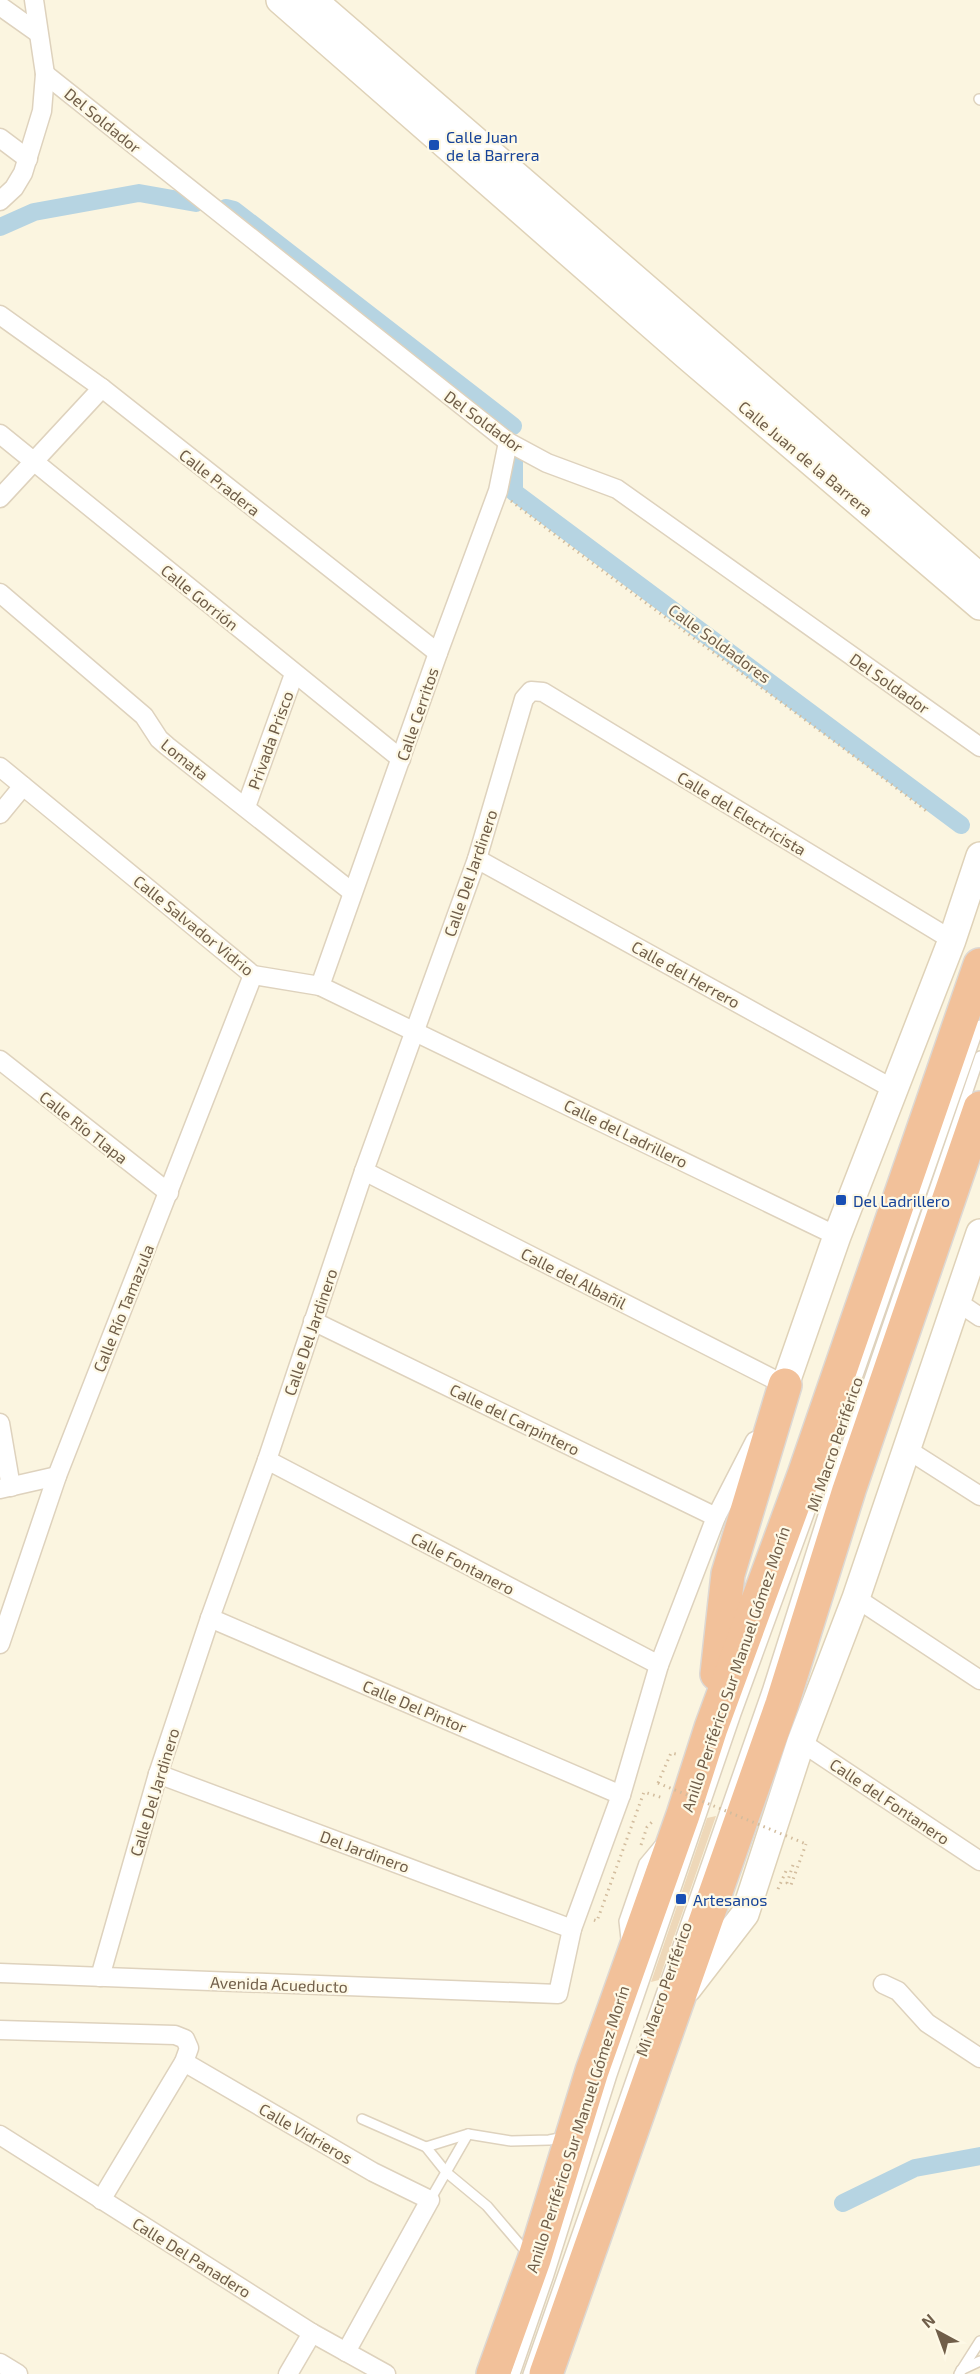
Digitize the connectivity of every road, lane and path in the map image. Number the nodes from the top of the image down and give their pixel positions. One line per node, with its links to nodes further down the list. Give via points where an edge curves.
1 (34, 0): 5 (street)
2 (280, 0): 9 (main road, Calle Juan de la Barrera)
3 (313, 0): 9 (main road, Calle Juan de la Barrera)
4 (0, 6): 5 (street)
5 (38, 33): 6 (street)
6 (45, 74): 8 (street, via 42,111); 15 (street, Del Soldador)
7 (0, 138): 8 (street)
8 (28, 159): 10 (street, via 14,188)
9 (486, 165): 12 (main road, Calle Juan de la Barrera)
10 (0, 201)
11 (0, 315): 13 (street, Calle Pradera)
12 (695, 347): 19 (main road, Calle Juan de la Barrera); 21 (main road, Calle Juan de la Barrera)
13 (102, 388): 16 (street); 22 (street, Calle Pradera)
14 (0, 434): 16 (street, Calle Gorrión)
15 (508, 442): 17 (street, Calle Cerritos); 25 (street, Del Soldador, via 547,463 617,489)
16 (34, 461): 18 (street); 23 (street, Calle Gorrión)
17 (498, 491): 22 (street, Calle Cerritos); 30 (path, Calle Soldadores)
18 (0, 498)
19 (980, 577)
20 (0, 593): 29 (street, Lomata, via 144,716 167,746)
21 (980, 606)
22 (438, 653): 26 (street, Calle Cerritos)
23 (294, 674): 26 (street, Calle Gorrión); 29 (street, Privada Prisco)
24 (531, 691): 33 (street, Calle Del Jardinero, via 524,699); 35 (street, Calle del Electricista, via 543,692)
25 (980, 747)
26 (401, 759): 34 (street, Calle Cerritos)
27 (0, 767): 28 (street, Calle Salvador Vidrio)
28 (23, 786): 31 (street); 37 (street, Calle Salvador Vidrio)
29 (246, 807): 34 (street, Lomata)
30 (928, 813)
31 (0, 814)
32 (980, 856): 35 (main road)
33 (477, 859): 40 (street, Calle Del Jardinero); 43 (street, Calle del Herrero)
34 (352, 892): 38 (street, Calle Cerritos)
35 (952, 940): 43 (main road)
36 (980, 965): 65 (highway, Anillo Periférico Sur Manuel Gómez Morín, via 804,1475)
37 (253, 975): 38 (street, Calle Salvador Vidrio); 46 (street, Calle Río Tamazula)
38 (320, 986): 40 (street, Calle Salvador Vidrio)
39 (980, 1025): 77 (lane, Mi Macro Periférico, via 823,1476 732,1725)
40 (414, 1031): 45 (street, Calle Del Jardinero); 48 (street, Calle del Ladrillero)
41 (980, 1056): 78 (lane, Mi Macro Periférico, via 836,1475)
42 (0, 1060): 46 (street, Calle Río Tlapa)
43 (895, 1090): 48 (main road)
44 (980, 1108): 78 (highway, via 849,1490 782,1704)
45 (364, 1171): 51 (street, Calle Del Jardinero); 52 (street, Calle del Albañil)
46 (169, 1193): 56 (street, Calle Río Tamazula)
47 (980, 1233): 49 (main road)
48 (837, 1236): 52 (main road)
49 (956, 1300): 50 (street); 54 (main road)
50 (980, 1317)
51 (313, 1321): 55 (street, Calle Del Jardinero); 59 (street, Calle del Carpintero)
52 (785, 1385): 59 (street); 65 (highway, via 728,1574)
53 (0, 1423): 57 (street)
54 (906, 1448): 58 (street); 60 (main road)
55 (267, 1460): 61 (street, Calle Del Jardinero); 63 (street, Calle Fontanero)
56 (57, 1476): 57 (street); 62 (street, Calle Río Tamazula)
57 (5, 1488)
58 (980, 1497)
59 (716, 1517): 63 (street)
60 (856, 1598): 64 (street); 66 (main road)
61 (210, 1618): 68 (street, Calle Del Jardinero); 69 (street, Calle Del Pintor)
62 (0, 1644)
63 (659, 1665): 69 (street)
64 (980, 1680)
65 (711, 1728): 70 (highway, Anillo Periférico Sur Manuel Gómez Morín)
66 (801, 1742): 71 (street, Calle del Fontanero); 78 (main road, via 745,1914)
67 (673, 1763): 72 (path, bridge, via 676,1754 671,1753 658,1784 806,1844 791,1885 787,1883 793,1865)
68 (158, 1774): 73 (street, Del Jardinero); 75 (street, Calle Del Jardinero)
69 (621, 1795): 73 (street)
70 (673, 1806): 73 (path, via 644,1792 597,1921); 77 (highway, Anillo Periférico Sur Manuel Gómez Morín)
71 (980, 1861)
72 (786, 1871)
73 (574, 1922): 75 (street, Avenida Acueducto, via 558,1994)
74 (0, 1973): 75 (street, Avenida Acueducto)
75 (100, 1977)
76 (883, 1984): 80 (street, via 898,1991 927,2024)
77 (630, 1985): 82 (highway, Anillo Periférico Sur Manuel Gómez Morín)
78 (671, 1995): 83 (highway)
79 (0, 2030): 81 (street, via 175,2035 185,2040 189,2048)
80 (980, 2058)
81 (184, 2062): 90 (street); 91 (street, Calle Vidrieros, via 373,2172)
82 (602, 2073): 87 (highway, Anillo Periférico Sur Manuel Gómez Morín); 103 (lane, via 549,2275)
83 (642, 2077): 104 (lane); 105 (highway)
84 (362, 2119): 88 (lane)
85 (468, 2134): 87 (lane, via 511,2140 549,2140); 88 (lane); 89 (lane)
86 (0, 2135): 90 (street, Calle Del Panadero)
87 (572, 2135): 92 (highway, Anillo Periférico Sur Manuel Gómez Morín)
88 (426, 2147): 89 (lane)
89 (446, 2172): 91 (lane); 92 (lane, via 487,2206)
90 (101, 2200): 93 (street, Calle Del Panadero)
91 (430, 2200): 95 (street)
92 (534, 2260): 102 (highway, Anillo Periférico Sur Manuel Gómez Morín)
93 (312, 2333): 95 (street, Calle Del Panadero); 100 (street)
94 (980, 2341): 98 (lane)
95 (346, 2352): 101 (street, Calle Del Panadero)
96 (980, 2361): 98 (lane)
97 (0, 2363): 99 (street)
98 (960, 2372)
99 (18, 2374)
100 (288, 2374)
101 (386, 2374)
102 (493, 2374)
103 (515, 2374)
104 (528, 2374)
105 (546, 2374)

